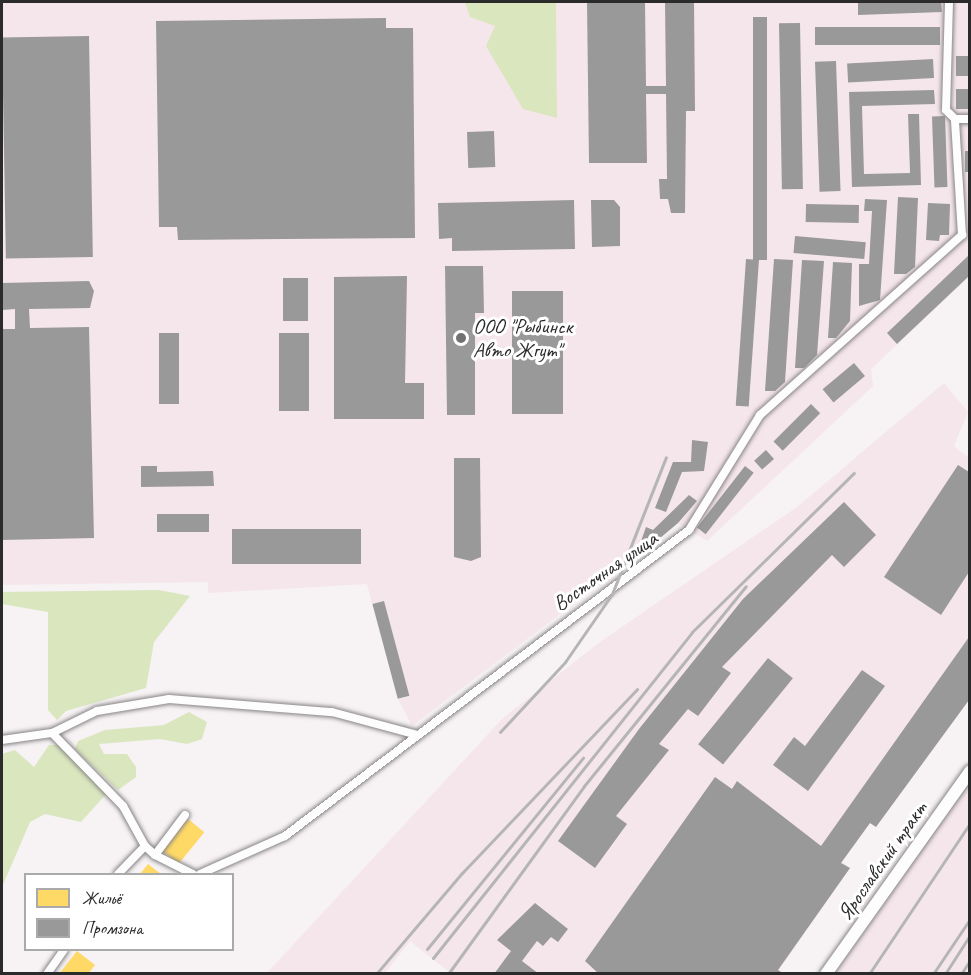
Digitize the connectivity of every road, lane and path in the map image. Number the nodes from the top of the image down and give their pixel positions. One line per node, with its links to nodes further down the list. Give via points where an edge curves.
1 (949, 2): 2 (street, via 946,110)
2 (955, 119): 3 (street); 5 (street, Восточная улица, via 964,217 962,235 951,250 760,415 709,503 668,550 602,591)
3 (969, 119)
4 (52, 733): 5 (street, via 97,711 169,699 332,712); 6 (street); 9 (street, via 123,806)
5 (418, 735): 13 (street, Восточная улица, via 285,836)
6 (2, 740)
7 (969, 771): 16 (street, Ярославский тракт)
8 (185, 814): 10 (street)
9 (145, 846): 10 (street); 11 (street)
10 (155, 855): 12 (street)
11 (119, 873)
12 (191, 873)
13 (202, 873)
14 (63, 951): 15 (street)
15 (46, 974)
16 (826, 974)

